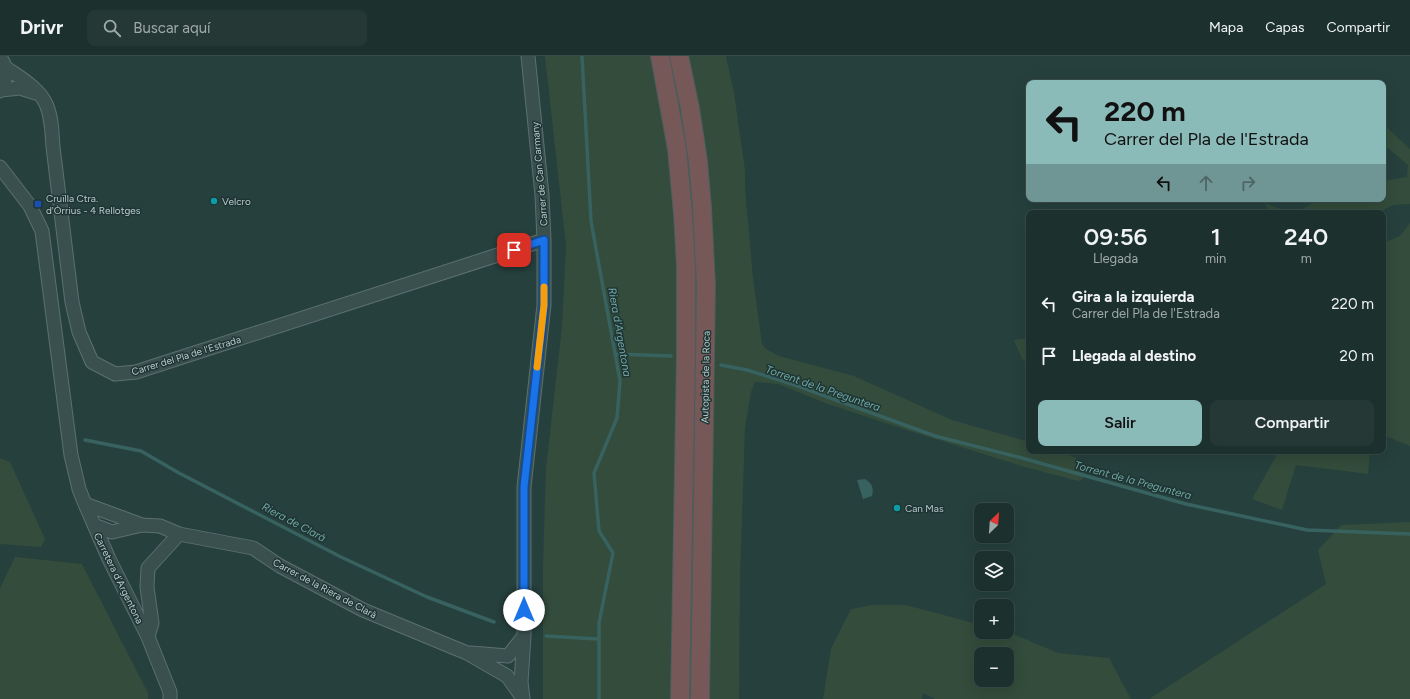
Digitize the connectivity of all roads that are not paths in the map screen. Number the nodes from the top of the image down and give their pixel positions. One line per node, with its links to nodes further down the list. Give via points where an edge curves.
1 (528, 56): 8 (street, Carrer de Can Carmany)
2 (660, 56): 18 (highway, Autopista de la Roca, via 677,149 686,267)
3 (679, 56): 19 (highway, Autopista de la Roca, via 698,162 706,285)
4 (3, 62): 5 (street, via 5,81); 6 (street, Carrer del Pla de l'Estrada)
5 (0, 90): 6 (street, via 20,88)
6 (39, 94): 8 (street, Carrer del Pla de l'Estrada, via 46,104 52,127 72,302 79,332 92,362 115,374 136,372)
7 (0, 167): 9 (street, Carretera d'Argentona, via 30,206 42,231 71,455)
8 (544, 240): 13 (street, Carrer de Can Carmany, via 544,305 524,487)
9 (85, 504): 10 (street, Carretera d'Argentona); 11 (street, Carrer de la Riera de Clarà)
10 (94, 525): 11 (street, via 112,532); 14 (street, Carretera d'Argentona)
11 (142, 525): 12 (street, Carrer de la Riera de Clarà, via 160,526)
12 (180, 534): 14 (street, via 148,568 147,587 152,623); 15 (street, Carrer de la Riera de Clarà, via 253,548 280,566 363,610)
13 (524, 636): 15 (street, Carrer de la Riera de Clarà, via 508,656); 16 (street, Carrer de Can Carmany, via 521,682)
14 (148, 637): 17 (street, Carretera d'Argentona, via 170,692)
15 (467, 653): 16 (street, Carrer de la Riera de Clarà, via 508,676)
16 (523, 698)
17 (170, 699)
18 (680, 699)
19 (700, 699)

